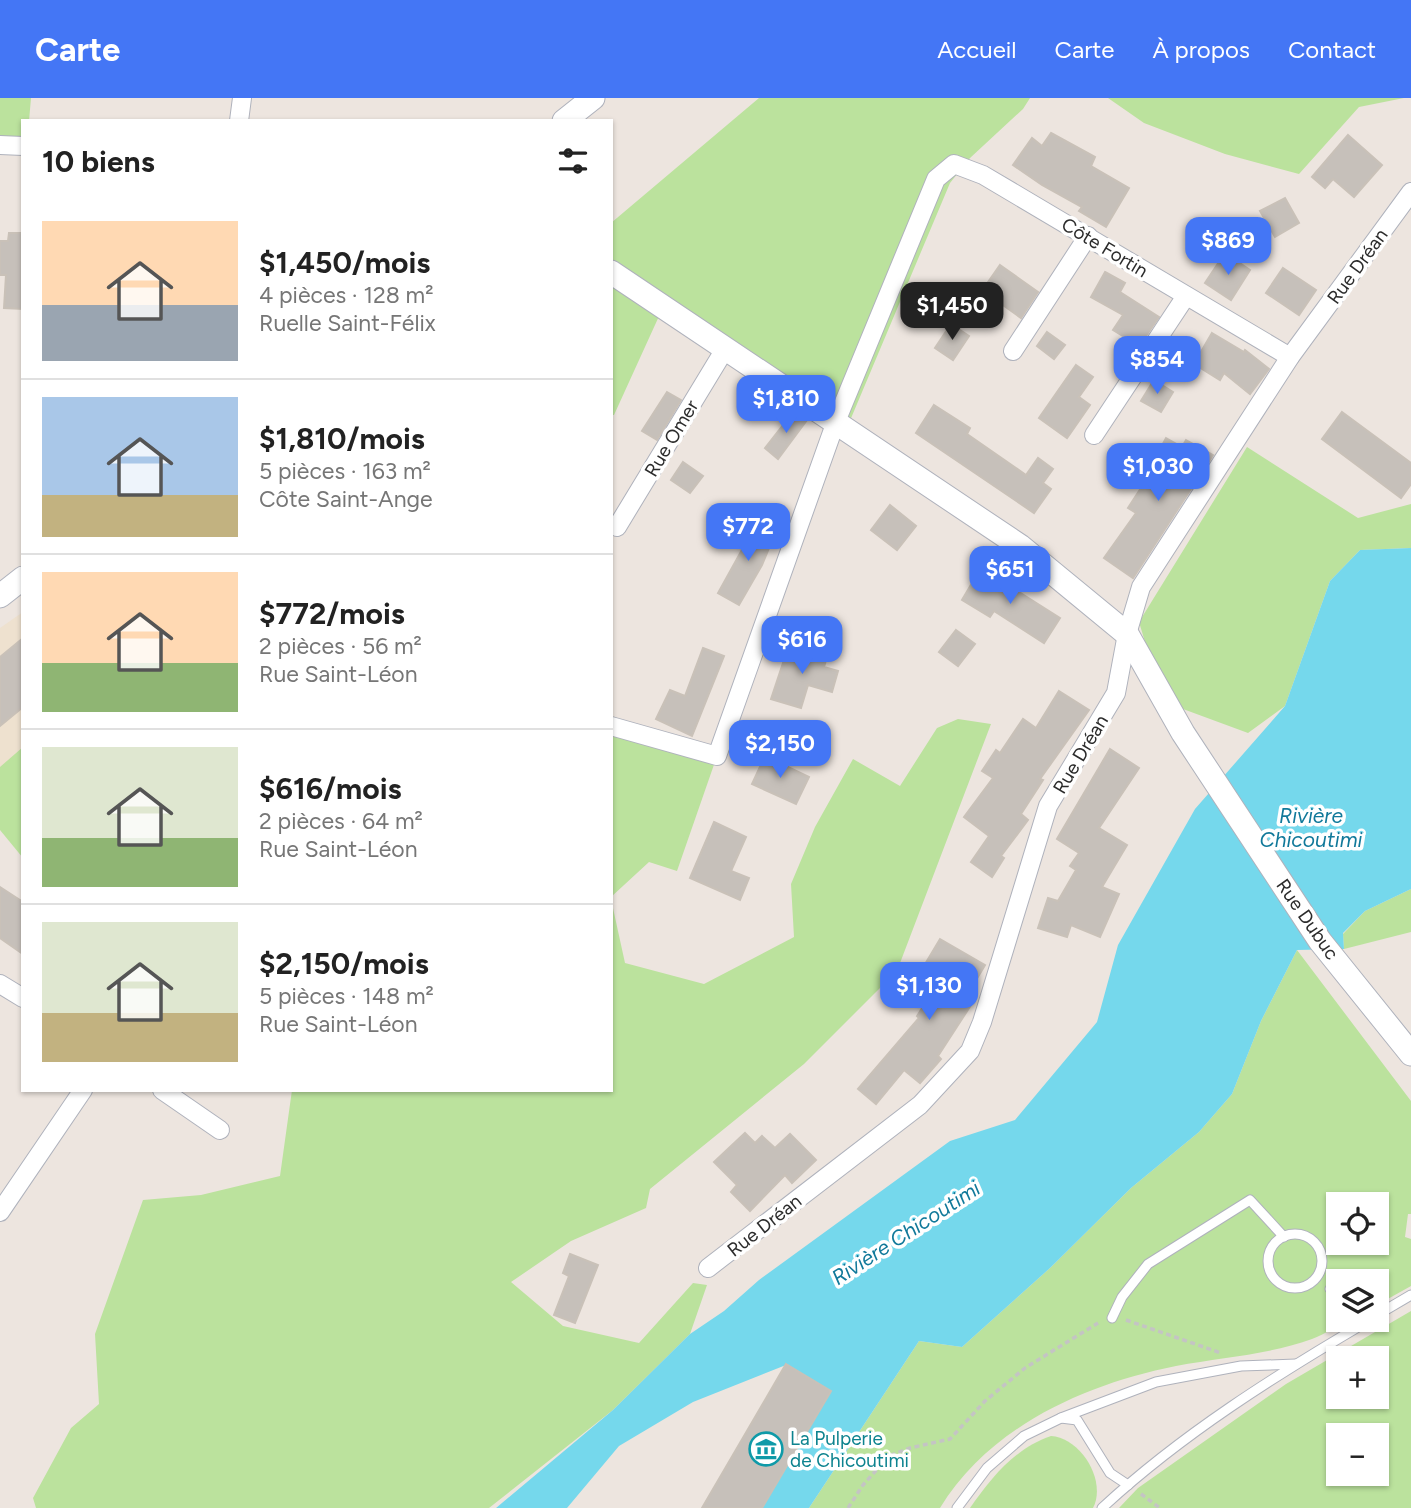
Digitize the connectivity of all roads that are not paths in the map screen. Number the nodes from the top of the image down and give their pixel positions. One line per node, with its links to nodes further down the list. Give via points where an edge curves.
1 (242, 98): 3 (street)
2 (593, 98): 4 (street)
3 (239, 119)
4 (567, 119)
5 (0, 145): 6 (street)
6 (21, 146)
7 (1411, 192): 13 (street, Rue Dréan)
8 (1088, 236): 10 (street, Côte Fortin); 12 (street); 14 (street, Côte Fortin, via 983,175 954,164 936,179)
9 (613, 273): 11 (street)
10 (1186, 296): 13 (street, Côte Fortin); 15 (street)
11 (724, 349): 14 (street); 16 (street, Rue Omer)
12 (1013, 352)
13 (1290, 357): 19 (street, Rue Dréan, via 1141,587)
14 (835, 424): 19 (street, via 1020,546); 20 (street, via 717,756)
15 (1094, 435)
16 (617, 527)
17 (21, 580): 18 (street)
18 (0, 596)
19 (1127, 634): 23 (street, Rue Dubuc, via 1183,733 1320,941); 29 (street, Rue Dréan, via 1116,693 1048,806 970,1051 920,1105)
20 (613, 727)
21 (0, 984): 22 (street)
22 (21, 997)
23 (1411, 1054)
24 (82, 1092): 27 (street)
25 (165, 1092): 26 (street)
26 (220, 1130)
27 (0, 1212)
28 (1284, 1237): 28 (lane, via 1269,1253 1275,1281 1298,1288 1309,1285 1318,1277 1322,1254 1307,1237); 32 (lane, via 1250,1200 1148,1264)
29 (708, 1268)
30 (1411, 1295): 31 (lane)
31 (1389, 1308)
32 (1112, 1318)
33 (1347, 1332): 34 (lane)
34 (1296, 1364): 35 (lane, via 1253,1364 1156,1382); 36 (lane)
35 (1061, 1418): 36 (lane, via 1077,1420 1110,1473); 37 (lane, via 1024,1436 988,1468)
36 (1128, 1485): 38 (lane)
37 (957, 1508)
38 (1102, 1508)

